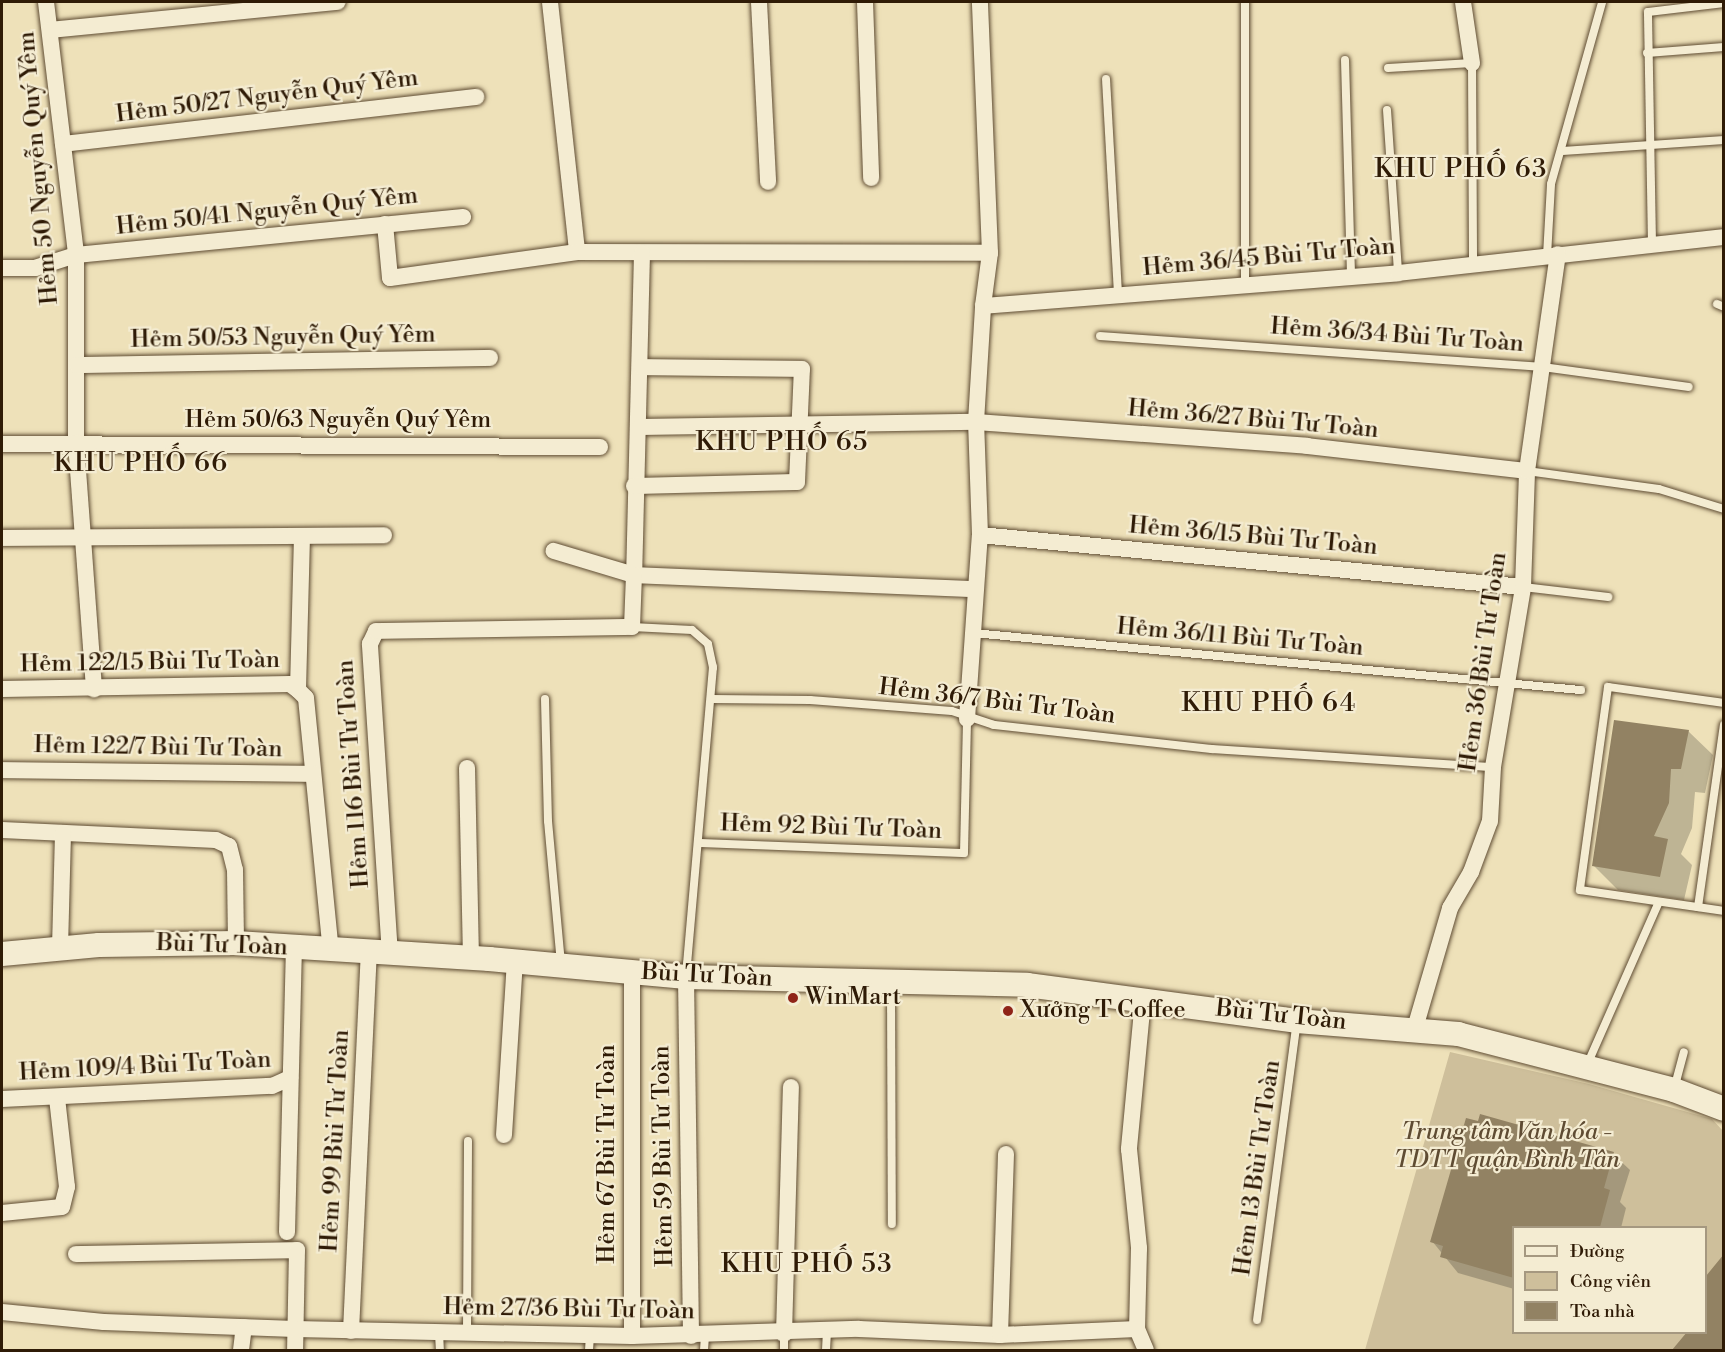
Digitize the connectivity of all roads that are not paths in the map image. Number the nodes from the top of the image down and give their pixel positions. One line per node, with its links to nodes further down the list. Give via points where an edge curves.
1 (46, 2): 11 (street, Hẻm 50 Nguyễn Quý Yêm)
2 (338, 2): 11 (street)
3 (550, 2): 30 (street)
4 (759, 2): 25 (street)
5 (865, 2): 24 (street)
6 (980, 2): 32 (street)
7 (1245, 2): 39 (lane)
8 (1463, 2): 15 (street)
9 (1602, 2): 23 (lane)
10 (1724, 3): 13 (lane, via 1648,12)
11 (50, 30): 21 (street, Hẻm 50 Nguyễn Quý Yêm)
12 (1724, 47): 13 (lane)
13 (1647, 52): 22 (lane)
14 (1345, 60): 38 (lane)
15 (1472, 63): 16 (lane); 35 (lane)
16 (1388, 68)
17 (1106, 79): 40 (lane)
18 (476, 97): 21 (street, Hẻm 50/27 Nguyễn Quý Yêm)
19 (1387, 110): 37 (lane)
20 (1724, 140): 22 (lane)
21 (63, 144): 33 (street, Hẻm 50 Nguyễn Quý Yêm)
22 (1649, 145): 23 (lane); 29 (lane)
23 (1563, 151): 34 (lane, via 1551,184)
24 (871, 178)
25 (768, 182)
26 (463, 217): 27 (street, Hẻm 50/41 Nguyễn Quý Yêm)
27 (385, 224): 30 (street, via 390,278); 33 (street, Hẻm 50/41 Nguyễn Quý Yêm)
28 (1724, 237): 29 (street, Hẻm 36/45 Bùi Tư Toàn)
29 (1652, 244): 34 (street, Hẻm 36/45 Bùi Tư Toàn)
30 (577, 252): 31 (street)
31 (642, 253): 32 (street); 45 (street)
32 (990, 253): 41 (street)
33 (76, 255): 36 (street, Hẻm 50/41 Nguyễn Quý Yêm, via 35,268); 44 (street, Hẻm 50 Nguyễn Quý Yêm)
34 (1553, 255): 35 (street, Hẻm 36/45 Bùi Tư Toàn); 46 (street, Hẻm 36 Bùi Tư Toàn)
35 (1473, 264): 37 (street, Hẻm 36/45 Bùi Tư Toàn)
36 (2, 268)
37 (1398, 273): 38 (street, Hẻm 36/45 Bùi Tư Toàn)
38 (1351, 276): 39 (street, Hẻm 36/45 Bùi Tư Toàn)
39 (1245, 284): 40 (street, Hẻm 36/45 Bùi Tư Toàn)
40 (1118, 294): 41 (street, Hẻm 36/45 Bùi Tư Toàn)
41 (982, 306): 48 (street)
42 (1100, 336): 46 (lane, Hẻm 36/34 Bùi Tư Toàn)
43 (490, 358): 44 (street, Hẻm 50/53 Nguyễn Quý Yêm)
44 (77, 365): 51 (street, Hẻm 50 Nguyễn Quý Yêm)
45 (641, 367): 49 (street, via 802,369); 50 (street)
46 (1543, 367): 47 (lane, Hẻm 36/34 Bùi Tư Toàn); 54 (street, Hẻm 36 Bùi Tư Toàn)
47 (1689, 387)
48 (976, 422): 49 (street, Hẻm 36/27 Bùi Tư Toàn); 54 (street, Hẻm 36/27 Bùi Tư Toàn, via 1307,446); 58 (street)
49 (800, 425): 50 (street, Hẻm 36/27 Bùi Tư Toàn); 55 (street, via 797,482)
50 (640, 427): 55 (street)
51 (75, 443): 52 (street, Hẻm 50/63 Nguyễn Quý Yêm); 53 (street, Hẻm 50/63 Nguyễn Quý Yêm); 60 (street, Hẻm 50 Nguyễn Quý Yêm)
52 (2, 444)
53 (600, 447)
54 (1527, 471): 56 (lane, via 1659,489); 64 (street, Hẻm 36 Bùi Tư Toàn)
55 (634, 486): 63 (street)
56 (1724, 509)
57 (384, 535): 59 (street)
58 (980, 535): 64 (street, Hẻm 36/15 Bùi Tư Toàn); 65 (street)
59 (302, 536): 60 (street); 72 (street)
60 (84, 537): 61 (street); 71 (street, Hẻm 50 Nguyễn Quý Yêm)
61 (2, 538)
62 (554, 551): 63 (street)
63 (634, 575): 65 (street); 67 (street)
64 (1522, 587): 66 (lane); 69 (street, Hẻm 36 Bùi Tư Toàn, via 1516,645)
65 (974, 588): 68 (street)
66 (1608, 597)
67 (632, 627): 75 (lane, via 692,630 702,637 708,644 713,667); 94 (street, Hẻm 116 Bùi Tư Toàn, via 376,631 370,644)
68 (970, 633): 69 (lane, Hẻm 36/11 Bùi Tư Toàn); 77 (street)
69 (1506, 681): 73 (lane, Hẻm 36/11 Bùi Tư Toàn); 79 (street, Hẻm 36 Bùi Tư Toàn)
70 (2, 689): 71 (street, Hẻm 122/15 Bùi Tư Toàn)
71 (94, 689): 72 (street, Hẻm 122/15 Bùi Tư Toàn, via 290,684)
72 (298, 690): 82 (street, via 306,698)
73 (1581, 690)
74 (545, 699): 97 (lane, via 548,821)
75 (712, 699): 77 (lane, Hẻm 36/7 Bùi Tư Toàn, via 810,700 952,711); 85 (lane)
76 (1724, 703): 86 (lane, via 1608,687 1580,890)
77 (968, 719): 79 (lane, Hẻm 36/7 Bùi Tư Toàn, via 1212,749); 85 (lane, Hẻm 92 Bùi Tư Toàn, via 964,853)
78 (1724, 725): 87 (lane)
79 (1493, 767): 103 (street, Hẻm 36 Bùi Tư Toàn, via 1490,821 1471,873 1450,908)
80 (467, 768): 95 (street)
81 (2, 770): 82 (street, Hẻm 122/7 Bùi Tư Toàn)
82 (313, 774): 92 (street)
83 (2, 831): 84 (street)
84 (63, 833): 89 (street, via 216,840 229,846 233,857); 90 (street)
85 (698, 843): 99 (lane, Hẻm 92 Bùi Tư Toàn)
86 (1659, 902): 87 (lane); 105 (lane)
87 (1698, 907): 88 (lane)
88 (1724, 911)
89 (236, 943): 90 (street, Bùi Tư Toàn); 91 (street, Bùi Tư Toàn)
90 (60, 948): 93 (street, Bùi Tư Toàn)
91 (294, 948): 92 (street, Bùi Tư Toàn); 106 (street)
92 (331, 951): 94 (street, Bùi Tư Toàn)
93 (2, 954)
94 (379, 954): 95 (street, Bùi Tư Toàn); 124 (street, Hẻm 99 Bùi Tư Toàn)
95 (471, 958): 96 (street, Bùi Tư Toàn)
96 (514, 961): 97 (street, Bùi Tư Toàn); 112 (street)
97 (561, 965): 98 (street, Bùi Tư Toàn)
98 (632, 973): 99 (street, Bùi Tư Toàn); 128 (street, Hẻm 67 Bùi Tư Toàn)
99 (686, 976): 100 (street, Bùi Tư Toàn); 129 (street, Hẻm 59 Bùi Tư Toàn)
100 (891, 984): 101 (street, Bùi Tư Toàn, via 1027,985); 116 (lane)
101 (1143, 1000): 102 (street, Bùi Tư Toàn); 123 (street, via 1129,1149 1139,1248)
102 (1297, 1021): 103 (street, Bùi Tư Toàn); 120 (lane, Hẻm 13 Bùi Tư Toàn)
103 (1415, 1028): 105 (street, Bùi Tư Toàn, via 1458,1034)
104 (1684, 1052): 108 (lane)
105 (1587, 1065): 108 (street, Bùi Tư Toàn)
106 (290, 1078): 109 (street, Hẻm 109/4 Bùi Tư Toàn, via 272,1086); 117 (street)
107 (791, 1087): 131 (street)
108 (1674, 1090): 111 (street, Bùi Tư Toàn)
109 (57, 1098): 110 (street, Hẻm 109/4 Bùi Tư Toàn); 115 (street, via 67,1186 62,1207 46,1212)
110 (2, 1099)
111 (1724, 1109)
112 (504, 1135)
113 (468, 1141): 127 (lane)
114 (1006, 1154): 130 (street)
115 (2, 1213)
116 (892, 1224)
117 (287, 1232)
118 (76, 1254): 122 (street, via 297,1250)
119 (2, 1312): 121 (street, Hẻm 27/36 Bùi Tư Toàn, via 104,1322)
120 (1257, 1320)
121 (244, 1327): 122 (street, Hẻm 27/36 Bùi Tư Toàn); 133 (street)
122 (295, 1329): 124 (street, Hẻm 27/36 Bùi Tư Toàn); 134 (street)
123 (1137, 1329): 130 (street, Hẻm 27/36 Bùi Tư Toàn); 137 (street)
124 (351, 1331): 125 (street, Hẻm 27/36 Bùi Tư Toàn)
125 (440, 1332): 127 (street, Hẻm 27/36 Bùi Tư Toàn); 135 (lane)
126 (827, 1332): 130 (street, Hẻm 27/36 Bùi Tư Toàn, via 859,1329); 131 (street, Hẻm 27/36 Bùi Tư Toàn); 136 (lane)
127 (467, 1333): 132 (street, Hẻm 27/36 Bùi Tư Toàn)
128 (633, 1336): 129 (street, Hẻm 27/36 Bùi Tư Toàn); 132 (street, Hẻm 27/36 Bùi Tư Toàn)
129 (700, 1340): 131 (street, Hẻm 27/36 Bùi Tư Toàn)
130 (1011, 1340)
131 (784, 1342)
132 (590, 1343)
133 (241, 1350)
134 (295, 1350)
135 (440, 1350)
136 (825, 1350)
137 (1146, 1350)

